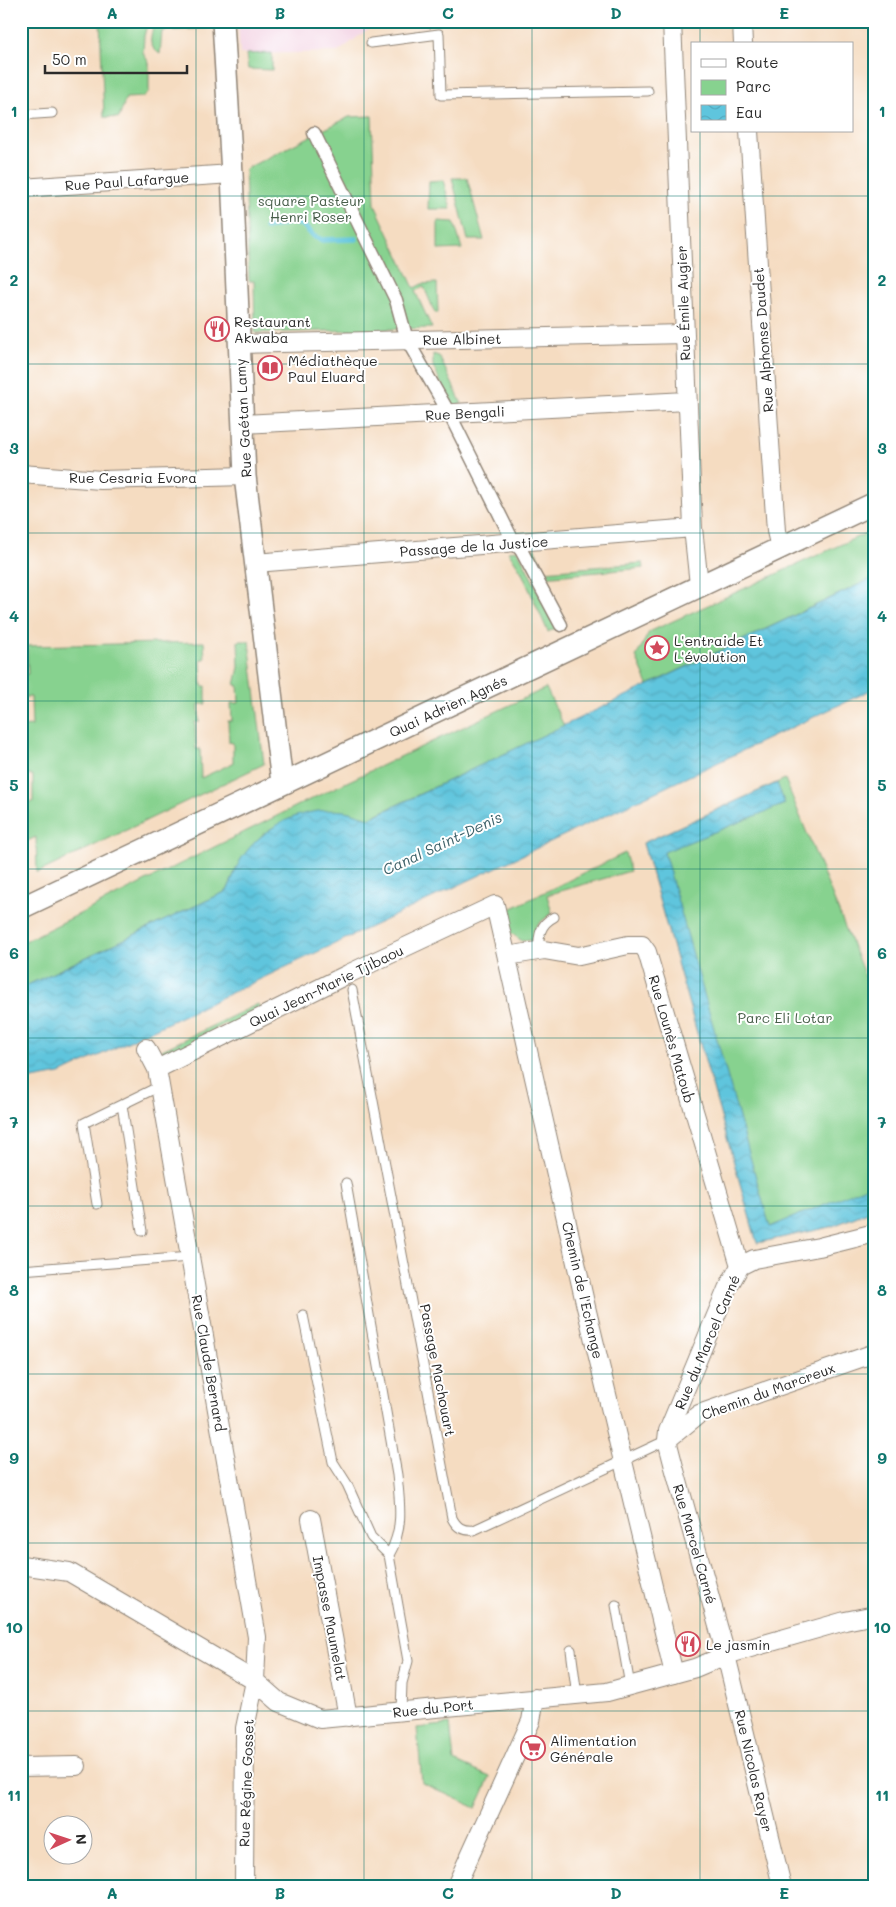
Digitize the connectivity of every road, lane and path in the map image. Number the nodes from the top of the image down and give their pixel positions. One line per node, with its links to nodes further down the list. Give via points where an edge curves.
1 (223, 21): 11 (street, Rue Gaétan Lamy)
2 (672, 21): 13 (street, Rue Émile Augier)
3 (742, 21): 4 (street)
4 (743, 42)
5 (371, 43): 6 (lane, via 439,34 441,95)
6 (648, 91)
7 (52, 113): 8 (lane)
8 (21, 115)
9 (749, 132): 24 (street, Rue Alphonse Daudet, via 776,531)
10 (314, 133): 14 (street, via 396,300)
11 (232, 174): 12 (street, Rue Paul Lafargue); 15 (street, Rue Gaétan Lamy)
12 (21, 188)
13 (685, 334): 14 (street, Rue Albinet); 16 (street, Rue Émile Augier)
14 (407, 340): 15 (street, Rue Albinet); 17 (street)
15 (240, 344): 18 (street, Rue Gaétan Lamy)
16 (687, 400): 17 (street, Rue Bengali); 22 (street, Rue Émile Augier)
17 (449, 414): 18 (street, Rue Bengali); 23 (street)
18 (243, 424): 20 (street, Rue Gaétan Lamy)
19 (21, 474): 20 (street, Rue Cesaria Evora, via 101,480)
20 (245, 476): 25 (street, Rue Gaétan Lamy)
21 (875, 503): 24 (street, Quai Adrien Agnés)
22 (693, 528): 23 (street, Passage de la Justice); 26 (street, Rue Émile Augier)
23 (514, 543): 25 (street, Passage de la Justice); 27 (street, via 521,550)
24 (780, 548): 26 (street, Quai Adrien Agnés)
25 (255, 563): 28 (street, Rue Gaétan Lamy)
26 (700, 585): 28 (street, Quai Adrien Agnés)
27 (561, 625)
28 (282, 784): 30 (street, Quai Adrien Agnés)
29 (495, 906): 33 (street, Chemin de l'Echange); 36 (street, Quai Jean-Marie Tjibaou, via 348,974)
30 (21, 908)
31 (554, 918): 32 (lane, via 539,934)
32 (539, 950): 33 (street, Rue Lounès Matoub); 43 (street, Rue Lounès Matoub, via 579,956 642,945 647,952)
33 (507, 956): 48 (street, Chemin de l'Echange)
34 (352, 990): 48 (lane, Passage Machouart, via 452,1518 461,1529 474,1530)
35 (146, 1048): 36 (street, Rue Claude Bernard)
36 (159, 1077): 37 (lane); 42 (street, Rue Claude Bernard)
37 (122, 1105): 39 (lane, via 84,1123); 40 (lane)
38 (346, 1183): 50 (lane, via 397,1475 402,1520)
39 (97, 1204)
40 (142, 1231)
41 (875, 1233): 43 (street)
42 (190, 1257): 44 (lane); 57 (street, Rue Claude Bernard, via 257,1637)
43 (747, 1263): 47 (street, Rue du Marcel Carné, via 727,1289)
44 (21, 1270)
45 (303, 1315): 50 (lane, via 333,1462 348,1484 371,1537)
46 (875, 1353): 47 (street, Chemin du Marcreux, via 699,1414)
47 (668, 1436): 48 (lane, Passage Machouart); 55 (street, Rue Marcel Carné)
48 (624, 1462): 56 (street, Chemin de l'Echange)
49 (311, 1519): 62 (street, Impasse Maumelat)
50 (389, 1555): 61 (lane, via 408,1661 402,1683)
51 (21, 1565): 57 (street, Rue du Port, via 69,1572)
52 (616, 1605): 58 (lane)
53 (875, 1615): 55 (street, Rue du Port)
54 (571, 1650): 59 (lane)
55 (726, 1656): 56 (street, Rue du Port); 67 (street, Rue Nicolas Rayer)
56 (674, 1674): 58 (street, Rue du Port)
57 (256, 1681): 62 (street, Rue du Port, via 279,1702 320,1719); 65 (street, Rue Régine Gosset, via 245,1728)
58 (630, 1686): 59 (street, Rue du Port)
59 (577, 1696): 60 (street, Rue du Port)
60 (535, 1698): 61 (street, Rue du Port); 66 (street, via 531,1721)
61 (401, 1711): 62 (street, Rue du Port)
62 (348, 1717)
63 (77, 1766): 64 (street)
64 (21, 1767)
65 (244, 1886)
66 (456, 1886)
67 (782, 1886)

